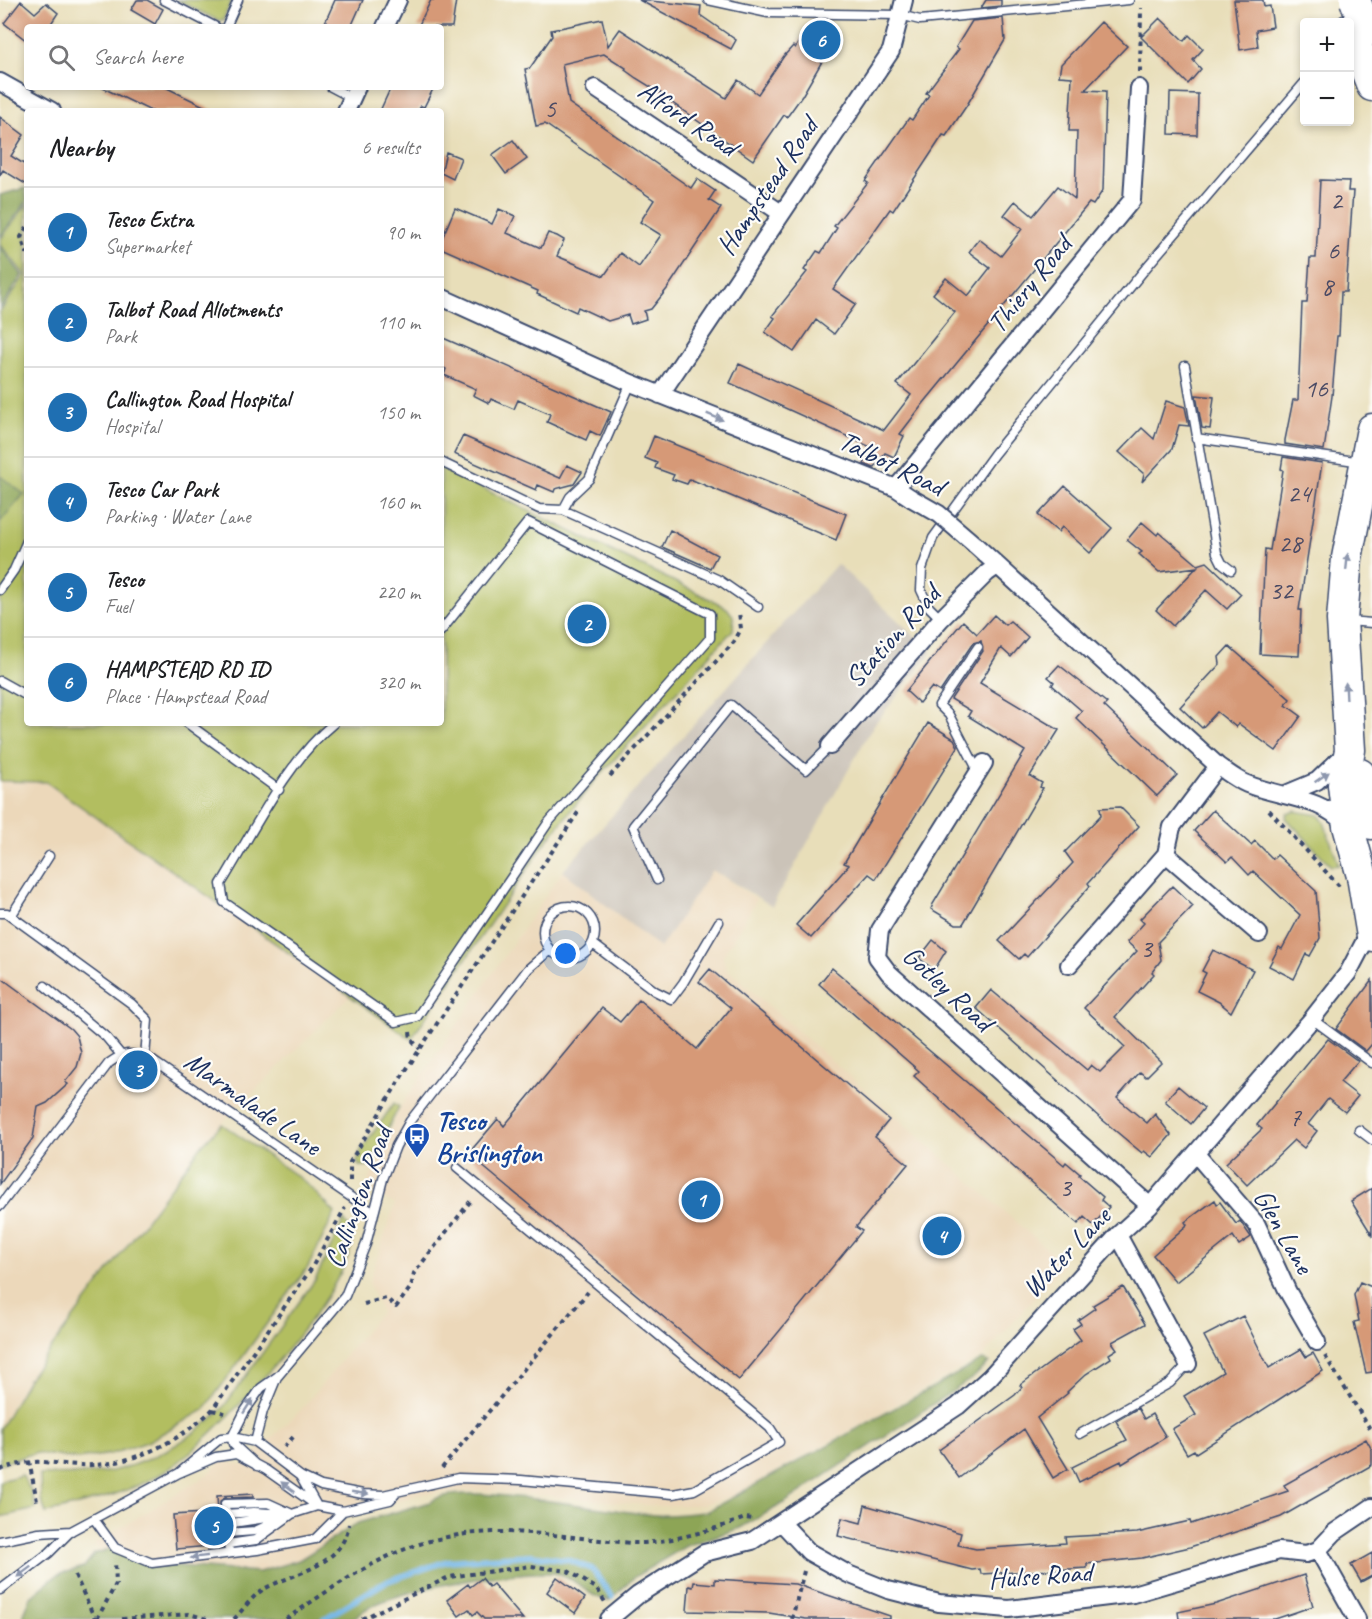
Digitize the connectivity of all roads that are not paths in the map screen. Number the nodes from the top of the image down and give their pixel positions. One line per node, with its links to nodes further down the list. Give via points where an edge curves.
1 (164, 0): 10 (lane)
2 (238, 0): 11 (lane)
3 (398, 0): 12 (street)
4 (708, 0): 9 (lane, via 768,13)
5 (1129, 0): 9 (lane, via 920,20)
6 (1339, 0): 13 (highway)
7 (1355, 0): 13 (highway, bridge)
8 (1370, 0): 13 (lane)
9 (902, 8): 22 (street, Hampstead Road, via 891,51)
10 (210, 24)
11 (227, 24)
12 (386, 24)
13 (1357, 34): 15 (highway)
14 (0, 82): 21 (street)
15 (1372, 86)
16 (595, 88): 22 (street, Alford Road)
17 (1139, 88): 31 (street, Thiery Road, via 1132,200)
18 (338, 90): 20 (lane)
19 (1300, 90): 40 (lane, via 1150,263 994,454 933,538 922,569 921,590 929,608)
20 (352, 96)
21 (47, 108)
22 (780, 213): 26 (street, Hampstead Road)
23 (444, 298): 25 (street, Talbot Road)
24 (1185, 366): 28 (lane)
25 (631, 384): 26 (street, Talbot Road); 33 (lane, via 589,479)
26 (660, 395): 31 (street, Talbot Road, one-way to 31)
27 (1372, 429): 30 (highway)
28 (1196, 438): 30 (lane); 37 (lane, via 1217,553)
29 (444, 463): 32 (lane)
30 (1365, 463): 41 (highway, one-way to 30, via 1347,558)
31 (896, 488): 36 (street, Talbot Road, bridge, via 939,514)
32 (539, 509): 33 (lane); 34 (lane)
33 (563, 510): 39 (lane, via 719,580)
34 (533, 524): 43 (lane, via 528,522); 53 (lane, via 710,614 710,638 548,824 417,1017 396,1022 224,902 221,884)
35 (24, 548): 38 (lane)
36 (997, 566): 40 (street, Station Road); 51 (street, Talbot Road)
37 (1231, 570)
38 (0, 590)
39 (758, 607)
40 (941, 619): 49 (street, Station Road)
41 (1342, 620): 42 (lane); 50 (highway, one-way to 41)
42 (1372, 623)
43 (444, 627)
44 (978, 647): 52 (lane, via 939,705)
45 (0, 681): 46 (lane)
46 (24, 694)
47 (191, 726): 53 (lane)
48 (330, 726): 53 (lane, via 318,736)
49 (830, 746): 58 (lane, via 806,770 731,705 633,826)
50 (1350, 750): 54 (street, one-way to 50, via 1317,781); 55 (highway, via 1360,775)
51 (1218, 766): 54 (street, Talbot Road, via 1244,783); 56 (street, via 1172,827)
52 (981, 767): 77 (street, Gotley Road, via 880,930 877,957 889,973)
53 (279, 790)
54 (1286, 794): 55 (street, Talbot Road)
55 (1360, 825): 63 (highway, via 1362,876)
56 (1166, 854): 62 (street); 66 (street)
57 (49, 856): 60 (lane)
58 (657, 880)
59 (0, 913): 60 (lane)
60 (11, 916): 70 (lane, via 132,1004 148,1020)
61 (718, 922): 64 (lane, via 671,999)
62 (1258, 934)
63 (1371, 935): 68 (street, Water Lane, via 1348,973)
64 (593, 944): 65 (lane, via 575,958 565,958); 65 (lane, via 596,936 592,918 581,908 568,905 547,918 543,936)
65 (550, 950): 78 (lane, Callington Road, via 528,969 410,1121 396,1146)
66 (1069, 965)
67 (45, 986): 69 (lane, via 106,1037)
68 (1312, 1019): 71 (lane); 74 (street, Water Lane)
69 (121, 1055): 70 (lane, Marmalade Lane, via 135,1052); 76 (lane, via 101,1072)
70 (145, 1057): 78 (lane, Marmalade Lane)
71 (1372, 1063)
72 (1359, 1130): 73 (lane)
73 (1372, 1140)
74 (1196, 1154): 77 (street, Water Lane); 80 (street, Glen Lane, via 1257,1225)
75 (457, 1168): 89 (lane, via 771,1428 780,1442 694,1490 673,1494 489,1478 458,1478)
76 (0, 1206)
77 (1150, 1206): 79 (street, Water Lane)
78 (374, 1213): 82 (lane, Callington Road, via 345,1296)
79 (1118, 1235): 81 (street); 95 (street, Water Lane, via 990,1377 958,1406)
80 (1317, 1342)
81 (1188, 1364): 83 (lane, via 1170,1383)
82 (278, 1376): 84 (lane, one-way to 82, via 261,1388); 85 (lane, via 262,1411)
83 (1080, 1434)
84 (232, 1437): 85 (lane); 86 (lane, via 233,1444); 87 (lane, via 221,1438)
85 (255, 1442): 88 (lane)
86 (257, 1466): 87 (lane, via 236,1454 216,1457); 90 (lane, one-way to 86)
87 (179, 1473): 94 (lane)
88 (300, 1476): 89 (lane, one-way to 89, via 321,1486 363,1494); 90 (lane)
89 (399, 1491): 92 (lane, via 390,1500)
90 (317, 1506): 92 (lane); 93 (lane)
91 (1372, 1507): 100 (street, via 1335,1532)
92 (343, 1511): 99 (lane, via 315,1539)
93 (292, 1514): 96 (lane); 96 (lane, via 268,1503 225,1504); 99 (lane, via 256,1540)
94 (94, 1519): 97 (lane); 99 (lane, one-way to 94, via 152,1563 115,1548)
95 (781, 1522): 100 (street, Hulse Road, via 809,1552 888,1590 939,1603 1009,1609 1133,1594 1279,1551); 102 (street, Water Lane, via 752,1541 704,1553 638,1595)
96 (226, 1524): 99 (lane)
97 (71, 1531): 98 (lane); 101 (lane, one-way to 101)
98 (0, 1541)
99 (228, 1548)
100 (1318, 1551): 103 (street)
101 (0, 1590)
102 (613, 1616)
103 (1357, 1619)

